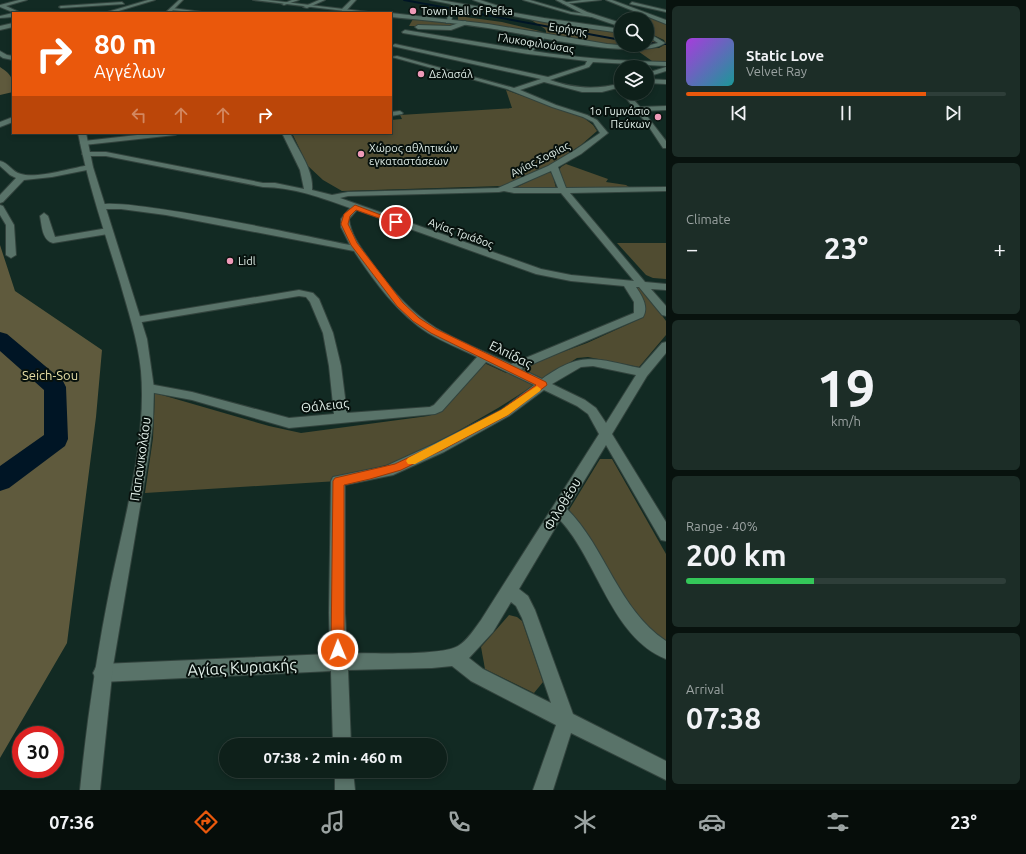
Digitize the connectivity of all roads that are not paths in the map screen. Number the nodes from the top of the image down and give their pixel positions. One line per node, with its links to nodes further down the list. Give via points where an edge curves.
1 (21, 0): 19 (street)
2 (153, 0): 20 (street)
3 (181, 0): 24 (street)
4 (251, 0): 18 (street)
5 (297, 0): 18 (street)
6 (323, 0): 21 (street)
7 (354, 0): 25 (street)
8 (432, 0): 23 (street)
9 (475, 0): 34 (street, via 506,10)
10 (525, 0): 37 (street)
11 (558, 0): 17 (street, Ειρήνης)
12 (599, 0): 17 (street)
13 (608, 0): 40 (street)
14 (621, 0): 26 (street)
15 (119, 1): 20 (street); 22 (street)
16 (57, 3): 22 (street)
17 (564, 3): 37 (street, Ειρήνης)
18 (285, 4): 21 (street)
19 (1, 6): 27 (street)
20 (130, 6): 29 (street)
21 (306, 6): 25 (street); 32 (street)
22 (62, 7): 28 (street)
23 (452, 8): 34 (street); 39 (street)
24 (172, 9): 30 (street); 31 (street)
25 (344, 10): 33 (street)
26 (666, 11)
27 (16, 12)
28 (63, 12)
29 (109, 12)
30 (168, 12)
31 (194, 12)
32 (356, 12)
33 (365, 12)
34 (509, 14): 45 (street)
35 (12, 15): 38 (street)
36 (392, 15): 39 (street, Ειρήνης)
37 (592, 15): 42 (street, Ειρήνης)
38 (2, 18)
39 (450, 22): 41 (street, Ειρήνης)
40 (666, 22)
41 (465, 23): 46 (street, via 453,28 415,27); 47 (street, Ειρήνης)
42 (614, 23)
43 (12, 25): 44 (street)
44 (0, 28)
45 (614, 30)
46 (402, 36): 51 (street); 52 (street, Γλυκοφιλούσας)
47 (543, 36): 49 (street, Ειρήνης); 52 (street)
48 (654, 39): 50 (street, Ειρήνης, via 661,44)
49 (614, 45)
50 (654, 45)
51 (393, 48): 60 (street)
52 (528, 52): 56 (street, Γλυκοφιλούσας)
53 (0, 53): 55 (street)
54 (394, 56): 64 (street, Αγίας Σοφίας)
55 (12, 60)
56 (591, 60): 57 (street, Γλυκοφιλούσας); 60 (street, via 587,66)
57 (666, 64)
58 (666, 68): 59 (street)
59 (654, 72)
60 (546, 80): 63 (street, via 569,88); 64 (street)
61 (654, 81): 62 (street)
62 (666, 82)
63 (614, 88)
64 (514, 90): 79 (street, Αγίας Σοφίας, via 590,118 604,131 595,141)
65 (631, 100): 67 (street)
66 (666, 108): 67 (street)
67 (638, 109): 75 (street)
68 (400, 113): 69 (street)
69 (392, 114)
70 (12, 119): 71 (street)
71 (0, 125)
72 (82, 134): 76 (street, Παπανικολάου)
73 (140, 134): 76 (street)
74 (286, 134): 83 (street, via 306,176)
75 (666, 146)
76 (85, 148): 78 (street, Παπανικολάου); 83 (street, Αγίας Τριάδος, via 263,185)
77 (0, 163): 80 (street)
78 (89, 167): 80 (street); 87 (street, Παπανικολάου)
79 (554, 167): 81 (street, Αγίας Σοφίας); 84 (street)
80 (22, 178): 86 (street)
81 (505, 188): 84 (street); 85 (street, Αγίας Σοφίας, via 488,191 348,194)
82 (666, 189): 84 (street)
83 (308, 191): 85 (street, Αγίας Τριάδος)
84 (564, 191): 96 (street)
85 (331, 198): 88 (street, Αγίας Τριάδος)
86 (0, 200)
87 (101, 206): 91 (street, Παπανικολάου); 92 (street, via 166,212)
88 (355, 207): 92 (street, Ελπίδας, via 344,224); 94 (street, Αγίας Τριάδος, via 539,272)
89 (0, 208): 93 (street, via 10,225)
90 (44, 216): 91 (street, via 49,237 53,240)
91 (108, 231): 99 (street, Παπανικολάου)
92 (357, 249): 101 (street, Ελπίδας, via 400,305 416,319)
93 (11, 255)
94 (627, 283): 96 (street, Αγίας Τριάδος); 102 (street, via 636,294 641,312 639,315)
95 (666, 283): 96 (street, Αγίας Τριάδος)
96 (643, 284): 97 (street, Αγίας Τριάδος); 98 (street)
97 (666, 287)
98 (666, 312)
99 (136, 320): 105 (street, Παπανικολάου, via 146,357); 106 (street, via 303,292 309,294 315,301 328,333)
100 (666, 346): 103 (street, Φιλοθέου)
101 (484, 356): 102 (street, Ελπίδας); 106 (street, Θάλειας, via 434,411)
102 (510, 369): 104 (street, Ελπίδας)
103 (643, 372): 104 (street, via 584,362 556,375); 107 (street, Φιλοθέου)
104 (543, 385): 107 (street, Ελπίδας, via 587,407 595,415); 113 (street, via 505,412 439,448 397,467 338,481)
105 (149, 388): 106 (street, Θάλειας, via 192,396 284,422 302,423); 114 (street, Παπανικολάου, via 140,470)
106 (341, 418)
107 (605, 433): 108 (street, Φιλοθέου); 109 (street, Ελπίδας)
108 (559, 510): 110 (street, Φιλοθέου); 111 (street, via 580,533 637,627 650,641)
109 (666, 535)
110 (508, 591): 112 (street, Φιλοθέου, via 477,640 466,651); 115 (street, via 522,601 529,616)
111 (666, 651)
112 (454, 657): 113 (street, Αγίας Κυριακής); 115 (street, via 478,674)
113 (338, 662): 114 (street, Αγίας Κυριακής); 116 (street)
114 (102, 674): 119 (street, Παπανικολάου)
115 (566, 720): 117 (street); 121 (street)
116 (342, 738)
117 (666, 771)
118 (344, 778): 120 (street)
119 (90, 790)
120 (345, 790)
121 (543, 790)

